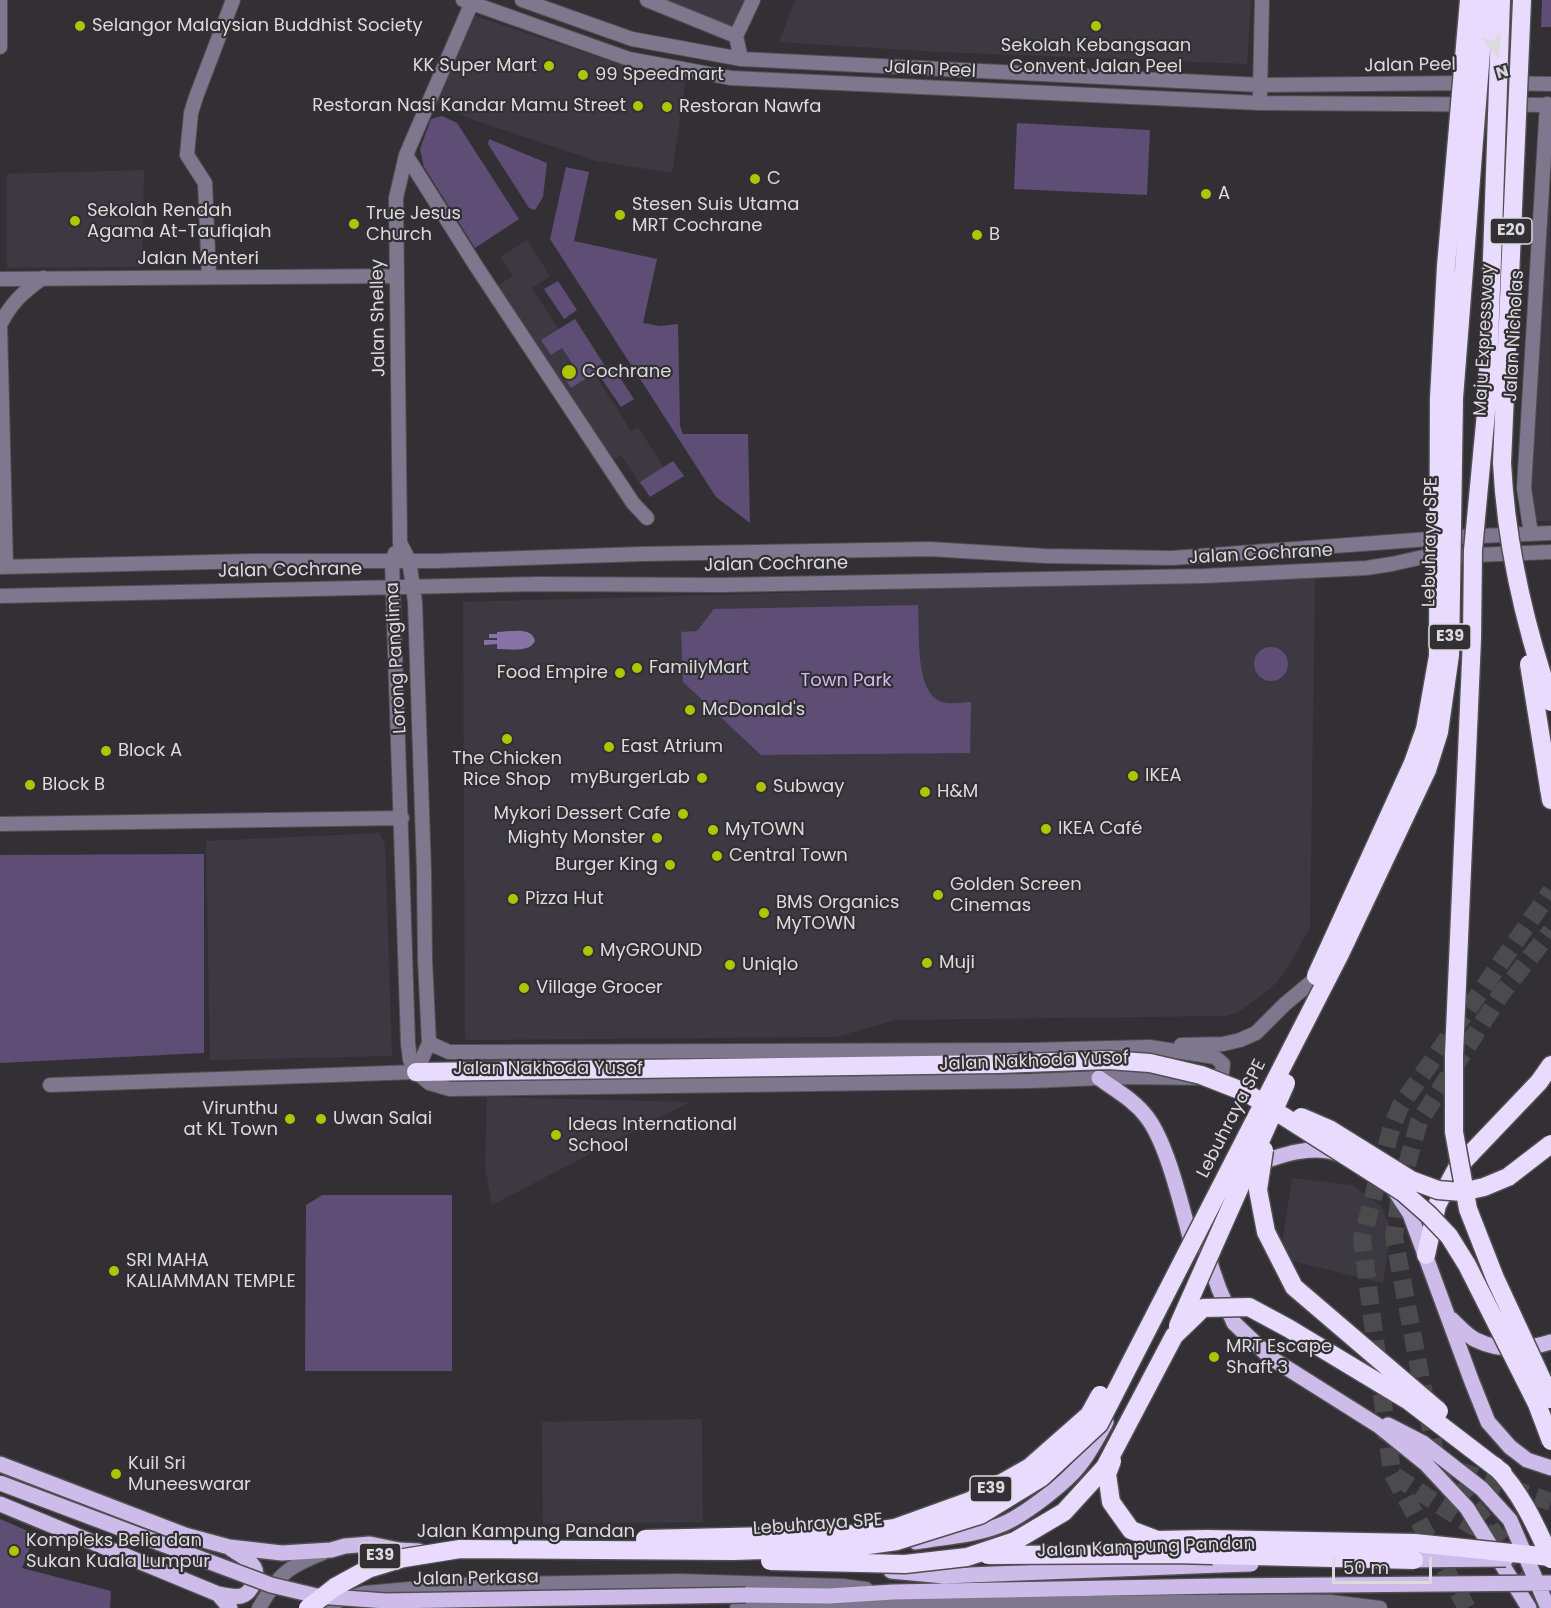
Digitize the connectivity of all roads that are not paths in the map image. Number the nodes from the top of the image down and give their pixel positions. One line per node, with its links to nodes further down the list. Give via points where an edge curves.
1 (0, 0): 13 (street)
2 (233, 0): 23 (street, via 191,113 187,155 205,183)
3 (522, 0): 14 (street, Jalan Peel, via 632,39)
4 (647, 0): 12 (street)
5 (753, 0): 12 (street)
6 (1262, 0): 17 (street)
7 (1469, 0): 49 (highway, Lebuhraya SPE / E39, bridge, via 1439,399 1438,656 1425,729)
8 (1485, 0): 44 (highway, Lebuhraya SPE / E39, bridge, via 1454,398 1450,655 1439,732 1427,770)
9 (1501, 0): 31 (highway, Maju Expressway / E20, bridge, via 1487,402)
10 (1522, 0): 39 (highway, Maju Expressway / E20, bridge, via 1502,453 1503,496)
11 (469, 1): 18 (street, Jalan Peel, via 629,59 730,78); 21 (street, Jalan Shelley)
12 (736, 36): 14 (street)
13 (0, 47)
14 (741, 59): 17 (street, Jalan Peel)
15 (1428, 82): 16 (street, Jalan Peel); 17 (street, Jalan Peel); 19 (street)
16 (1551, 84)
17 (1261, 85): 18 (street)
18 (1260, 103): 19 (street, Jalan Peel)
19 (1427, 104): 20 (street, Jalan Peel)
20 (1549, 105): 29 (street, Jalan Nicholas, via 1524,488)
21 (406, 154): 22 (street, Jalan Shelley, via 396,198); 27 (street, via 476,266 633,503)
22 (396, 276): 23 (street, Jalan Menteri); 30 (street, Jalan Shelley)
23 (209, 277): 25 (street, Jalan Menteri)
24 (0, 279): 25 (street, Jalan Menteri)
25 (43, 279): 26 (street, via 9,308)
26 (0, 325): 35 (street)
27 (647, 518)
28 (1551, 532): 29 (street, Jalan Cochrane)
29 (1531, 534): 33 (street, Jalan Cochrane, via 1172,558 928,549)
30 (400, 543): 33 (street, Lorong Panglima); 34 (street, Lorong Panglima)
31 (1473, 550): 45 (highway, bridge, via 1462,588 1444,700 1426,760 1402,819); 63 (highway, bridge, via 1454,1132 1468,1209)
32 (1551, 552): 36 (street, Jalan Cochrane, via 1423,557 1366,567 1204,576)
33 (409, 560): 34 (street, Jalan Cochrane); 36 (street, Lorong Panglima)
34 (392, 561): 35 (street, Jalan Cochrane); 37 (street, Lorong Panglima)
35 (3, 567)
36 (413, 586): 37 (street, Jalan Cochrane); 46 (street, Lorong Panglima)
37 (393, 587): 38 (street, Jalan Cochrane); 42 (street, Lorong Panglima)
38 (0, 596)
39 (1524, 609): 40 (highway, bridge); 41 (highway, bridge)
40 (1551, 702)
41 (1551, 800)
42 (402, 818): 43 (street); 51 (street, Lorong Panglima, via 408,1043)
43 (0, 824)
44 (1340, 954): 71 (highway, Lebuhraya SPE / E39, bridge, via 1099,1424 1042,1478 980,1515 897,1541 854,1547 733,1551); 74 (highway, bridge, via 1266,1131 1107,1474 1111,1502 1131,1530 1157,1540 1415,1543)
45 (1321, 974): 47 (street, via 1256,1033 1240,1040); 49 (highway)
46 (433, 1045): 48 (street, Jalan Nakhoda Yusof, via 449,1052); 51 (street)
47 (1149, 1047): 48 (street, Jalan Nakhoda Yusof); 52 (street, Jalan Nakhoda Yusof, via 1215,1057 1224,1064 1222,1073 1213,1078)
48 (1031, 1050): 53 (street, via 1045,1056 1047,1069)
49 (1278, 1058): 57 (highway); 67 (highway, bridge, via 1258,1190 1266,1232 1294,1287 1412,1386); 71 (highway, Lebuhraya SPE / E39, bridge, via 1089,1415 1030,1467 970,1501 895,1528 854,1534)
50 (1551, 1065): 59 (highway, via 1457,1168 1437,1206)
51 (416, 1072): 53 (street, Jalan Nakhoda Yusof, via 429,1083 450,1089); 54 (street); 55 (highway, bridge, via 1108,1060 1150,1063 1201,1075)
52 (1099, 1078): 53 (street, Jalan Nakhoda Yusof); 58 (main road, via 1148,1118 1160,1141)
53 (1032, 1081)
54 (50, 1085)
55 (1244, 1092): 56 (highway, bridge, via 1329,1129 1411,1180 1438,1190 1462,1192 1484,1187 1508,1177); 64 (highway, bridge, via 1404,1193 1449,1236 1537,1404)
56 (1551, 1144)
57 (1214, 1204): 58 (main road, Jalan Kampung Pandan); 59 (main road, Jalan Kampung Pandan, via 1251,1166 1287,1152 1329,1150 1364,1162 1391,1185 1410,1214); 62 (main road, via 1208,1240 1211,1266 1234,1323 1271,1358)
58 (1193, 1248): 72 (main road, Jalan Kampung Pandan, via 1082,1462 1022,1514 980,1532 876,1548)
59 (1426, 1255): 60 (main road, Jalan Kampung Pandan)
60 (1449, 1317): 61 (main road, via 1475,1340 1497,1348 1521,1350); 66 (main road, Jalan Kampung Pandan, via 1488,1422 1527,1460)
61 (1551, 1342)
62 (1322, 1390): 86 (main road, via 1379,1426 1426,1464 1467,1508); 87 (main road, bridge, via 1423,1443 1482,1489 1510,1520)
63 (1551, 1399)
64 (1551, 1441)
65 (0, 1464): 70 (main road, via 185,1535)
66 (1551, 1468)
67 (1503, 1473): 71 (highway, bridge, via 1409,1401 1288,1328 1249,1307 1203,1308 1174,1336 1105,1467 1064,1512 1015,1541 967,1557 905,1564 778,1562); 74 (highway, bridge, via 1533,1519)
68 (0, 1484): 78 (main road, Jalan Perkasa, bridge, via 271,1585 317,1596 386,1601 746,1595)
69 (0, 1504): 77 (main road)
70 (229, 1547): 73 (main road, via 282,1553); 77 (main road, via 249,1561 256,1575 246,1595)
71 (481, 1547): 75 (highway, bridge); 81 (highway, Lebuhraya SPE / E39, via 435,1543 376,1557 339,1575); 82 (highway, Lebuhraya SPE / E39, bridge, via 386,1563 351,1577)
72 (745, 1549): 73 (main road, Jalan Kampung Pandan, via 450,1554 370,1544); 75 (main road, Jalan Kampung Pandan, bridge, via 944,1576)
73 (331, 1550): 80 (street, Jalan Kampung Pandan, via 290,1567)
74 (1551, 1558): 75 (main road, Jalan Kampung Pandan, bridge)
75 (1414, 1560)
76 (1551, 1583): 78 (main road, bridge, via 1218,1586)
77 (218, 1594): 79 (main road)
78 (892, 1597): 83 (street, via 843,1586 679,1581 456,1585 365,1593); 84 (street); 85 (street, via 994,1604 1314,1601)
79 (230, 1608)
80 (259, 1608)
81 (298, 1608)
82 (308, 1608)
83 (326, 1608)
84 (737, 1608)
85 (1380, 1608)
86 (1529, 1608)
87 (1548, 1608)

